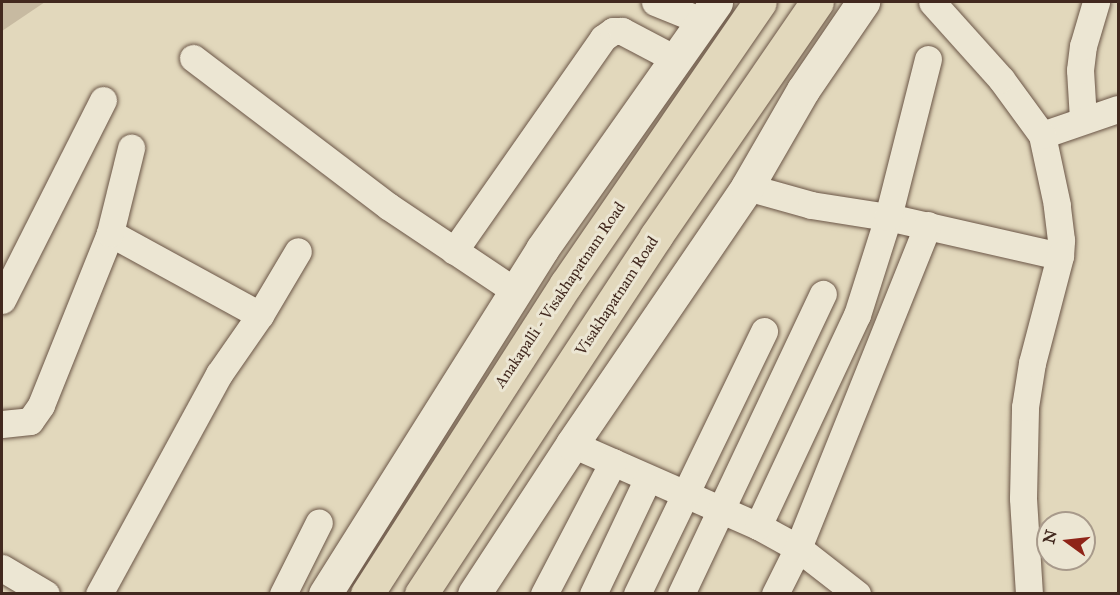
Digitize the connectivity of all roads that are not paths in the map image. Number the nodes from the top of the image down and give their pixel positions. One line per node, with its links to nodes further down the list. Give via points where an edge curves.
1 (655, 2): 7 (street)
2 (760, 2): 42 (main road, Anakapalli - Visakhapatnam Road, via 566,284)
3 (817, 2): 43 (main road, Visakhapatnam Road, via 656,236)
4 (863, 2): 16 (street, via 803,90)
5 (932, 2): 14 (street, via 1001,79)
6 (1096, 2): 13 (street, via 1080,70)
7 (709, 11): 10 (street)
8 (193, 58): 21 (street, via 388,206)
9 (928, 58): 17 (street)
10 (675, 59): 21 (street, via 622,31 613,31 603,38); 23 (street)
11 (103, 100): 25 (street)
12 (1119, 109): 13 (street)
13 (1083, 119): 14 (street)
14 (1042, 135): 22 (street, via 1057,205)
15 (131, 148): 19 (street)
16 (747, 187): 17 (street, via 829,209); 29 (street)
17 (888, 217): 18 (street); 35 (street, via 857,315)
18 (928, 225): 22 (street); 36 (street)
19 (110, 233): 26 (street); 28 (street, via 36,414 22,423)
20 (297, 251): 26 (street)
21 (454, 251): 23 (street)
22 (1060, 256): 51 (street, via 1032,363 1025,407 1023,498)
23 (515, 291): 41 (street)
24 (823, 294): 33 (street)
25 (2, 300)
26 (260, 315): 39 (street, via 219,374)
27 (765, 331): 32 (street)
28 (2, 424)
29 (572, 444): 30 (street); 44 (street)
30 (613, 462): 31 (street); 45 (street)
31 (648, 478): 32 (street); 46 (street)
32 (685, 495): 33 (street); 47 (street)
33 (720, 509): 35 (street); 48 (street)
34 (319, 522): 40 (street)
35 (758, 525): 36 (street)
36 (798, 548): 49 (street); 50 (street)
37 (2, 568): 38 (street)
38 (46, 594)
39 (99, 594)
40 (283, 594)
41 (325, 594)
42 (367, 594)
43 (421, 594)
44 (474, 594)
45 (544, 594)
46 (593, 594)
47 (637, 594)
48 (681, 594)
49 (775, 594)
50 (857, 594)
51 (1029, 594)

